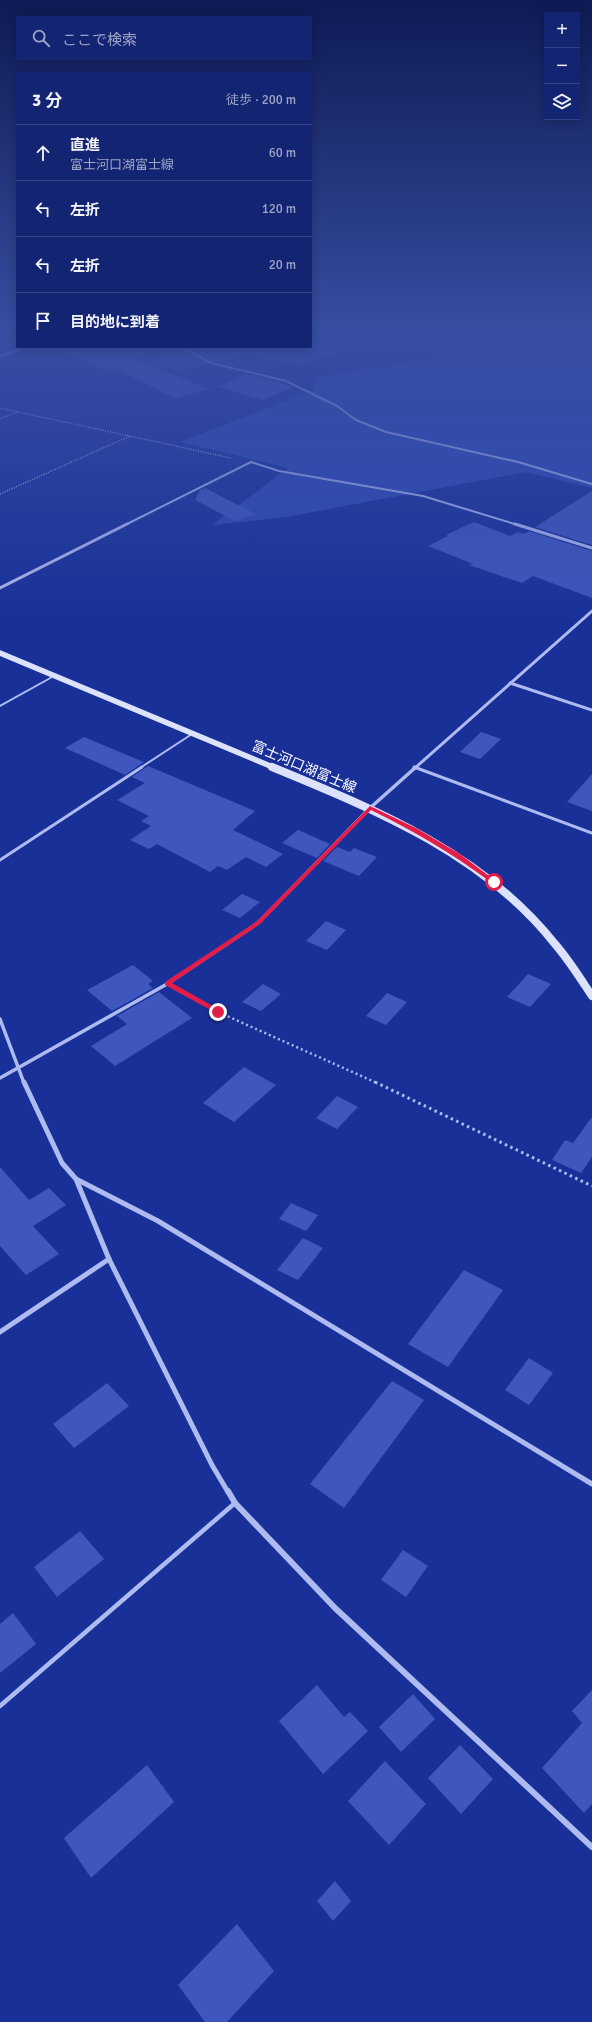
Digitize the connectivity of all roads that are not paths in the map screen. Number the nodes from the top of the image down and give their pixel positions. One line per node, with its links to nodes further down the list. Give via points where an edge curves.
1 (388, 432): 2 (street, via 518,462)
2 (592, 484)
3 (592, 548): 4 (street, via 423,496 279,471 251,462)
4 (0, 588)
5 (592, 611): 8 (street)
6 (0, 653): 7 (main road, 富士河口湖富士線)
7 (54, 676): 9 (lane); 11 (main road, 富士河口湖富士線)
8 (510, 683): 10 (street); 12 (street)
9 (0, 706)
10 (592, 710)
11 (192, 734): 13 (main road, 富士河口湖富士線); 15 (lane)
12 (414, 767): 13 (street); 14 (lane)
13 (370, 808): 16 (main road, 富士河口湖富士線, via 414,829 451,851 494,882 555,944); 18 (street, via 258,923 167,984)
14 (592, 833)
15 (0, 860)
16 (592, 996)
17 (0, 1019): 18 (street)
18 (17, 1068): 19 (street); 20 (street, via 62,1163)
19 (0, 1078)
20 (76, 1179): 21 (street); 23 (street, via 158,1221)
21 (109, 1259): 22 (street); 24 (street, via 212,1465)
22 (0, 1332)
23 (592, 1484)
24 (234, 1503): 25 (lane); 26 (street, via 335,1608)
25 (0, 1706)
26 (592, 1847)

